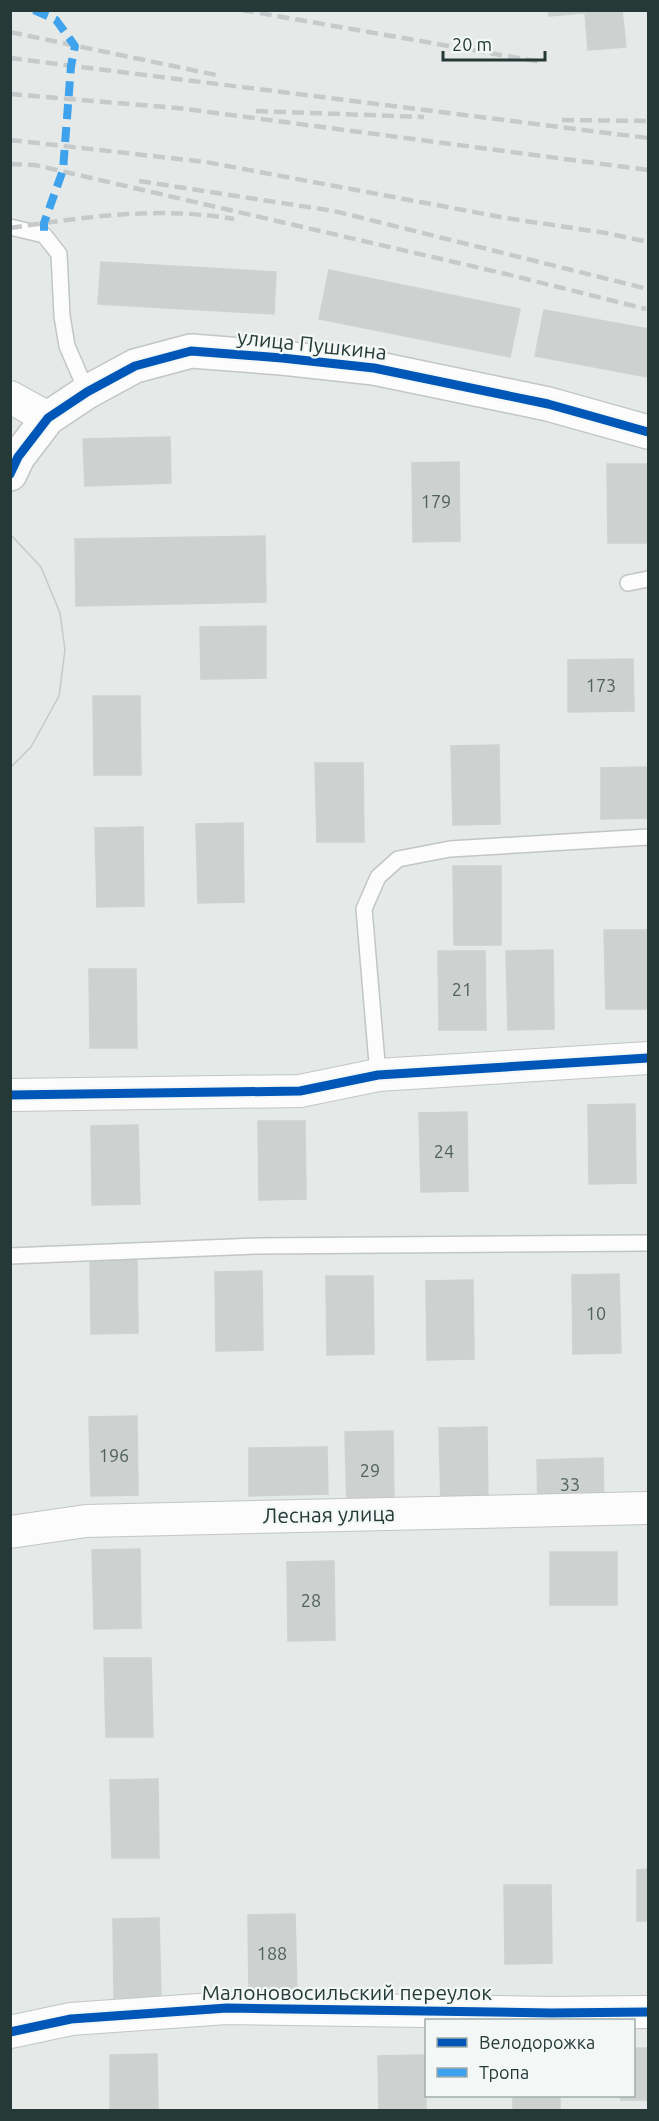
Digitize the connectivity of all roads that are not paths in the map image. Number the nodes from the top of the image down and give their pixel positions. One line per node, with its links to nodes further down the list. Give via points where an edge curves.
1 (10, 227): 2 (lane, via 44,235 58,254 63,326)
2 (87, 392): 4 (street, улица Пушкина); 5 (street, улица Пушкина, via 135,366 190,351 374,368 548,404)
3 (10, 397): 4 (street)
4 (48, 418): 6 (street, улица Пушкина)
5 (648, 432)
6 (10, 474)
7 (648, 579): 8 (lane)
8 (628, 583)
9 (648, 837): 11 (lane, via 450,849 398,859 378,877 364,909)
10 (648, 1058): 11 (street)
11 (378, 1075): 12 (street, via 300,1090)
12 (10, 1095)
13 (648, 1243): 14 (lane, via 258,1246)
14 (10, 1256)
15 (648, 1508): 16 (street, Лесная улица, via 86,1521)
16 (10, 1532)
17 (648, 2012): 18 (street, Малоновосильский переулок, via 227,2008 71,2019)
18 (10, 2032)

